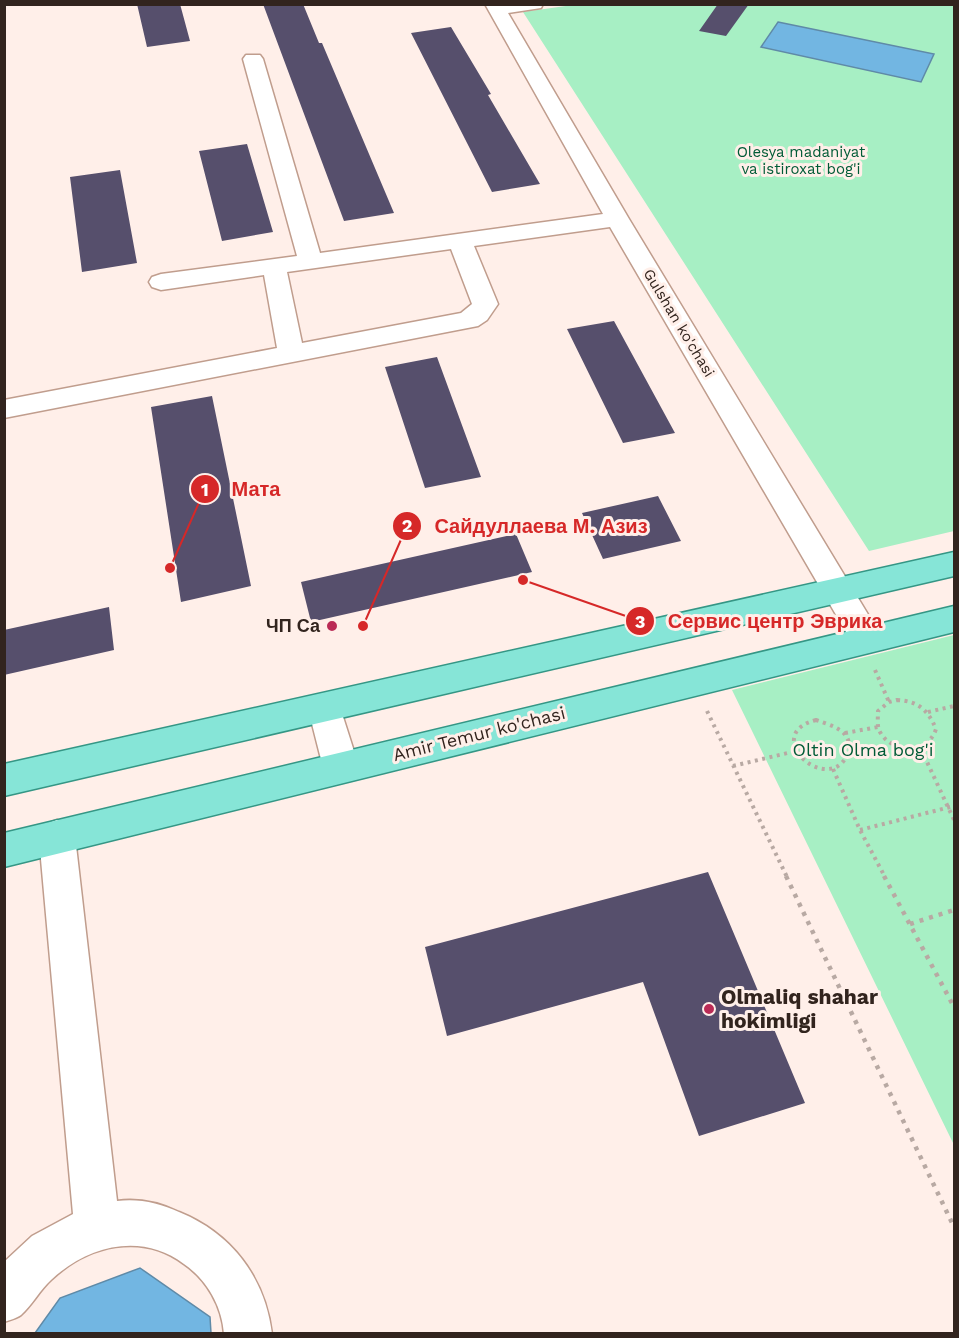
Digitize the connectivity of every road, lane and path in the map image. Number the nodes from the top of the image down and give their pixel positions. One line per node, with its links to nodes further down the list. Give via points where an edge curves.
1 (534, 4): 2 (street)
2 (496, 7): 4 (street, Gulshan ko'chasi)
3 (253, 59): 6 (street)
4 (617, 219): 5 (street); 12 (street, Gulshan ko'chasi)
5 (460, 241): 6 (street); 9 (street, via 485,304 469,320)
6 (310, 261): 7 (street)
7 (274, 266): 8 (street); 9 (street)
8 (161, 282)
9 (291, 355): 10 (street)
10 (4, 409)
11 (954, 564): 12 (main road)
12 (839, 592): 14 (street, Gulshan ko'chasi); 17 (main road)
13 (954, 619): 14 (main road, Amir Temur ko'chasi)
14 (871, 655): 15 (path); 25 (main road, Amir Temur ko'chasi)
15 (889, 702): 19 (path, via 908,700); 20 (path, via 878,711)
16 (954, 706): 19 (path)
17 (326, 708): 25 (street); 27 (main road)
18 (707, 711): 24 (path)
19 (928, 712): 22 (path, via 937,729 932,743)
20 (878, 727): 21 (path); 22 (path, via 899,747)
21 (845, 733): 23 (path, via 827,721 806,722 794,734); 26 (path, via 851,752 842,765)
22 (921, 749): 29 (path)
23 (796, 751): 24 (path); 26 (path, via 812,766)
24 (734, 766): 38 (path)
25 (341, 768): 32 (main road, Amir Temur ko'chasi)
26 (833, 769): 31 (path)
27 (4, 780)
28 (954, 806): 29 (path)
29 (948, 807): 30 (path); 31 (path)
30 (954, 820)
31 (860, 831): 35 (path)
32 (57, 837): 33 (main road, Amir Temur ko'chasi); 37 (street)
33 (4, 850)
34 (954, 910): 35 (path)
35 (910, 924): 36 (path)
36 (954, 1007)
37 (97, 1227): 39 (street, via 57,1246 20,1277); 40 (street, via 137,1222 175,1230 207,1250 232,1283)
38 (954, 1227)
39 (4, 1299)
40 (248, 1334)

